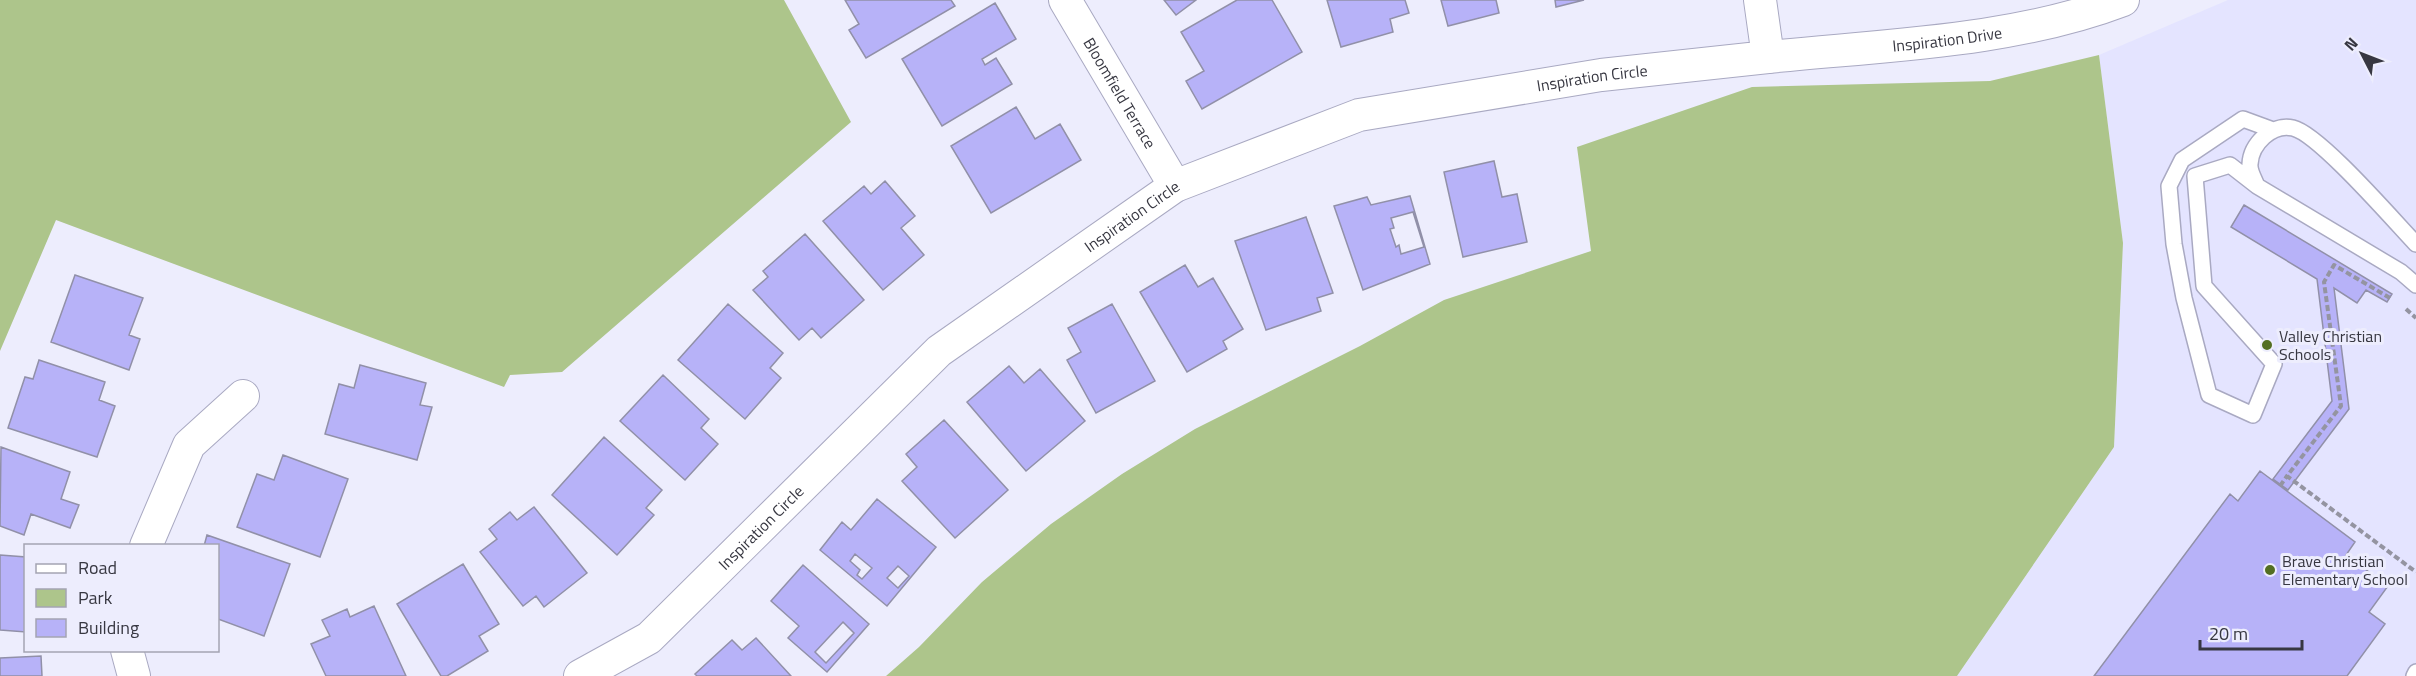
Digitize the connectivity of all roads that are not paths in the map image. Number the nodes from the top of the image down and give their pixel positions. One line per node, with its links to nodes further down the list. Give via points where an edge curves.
1 (1065, 0): 6 (street, Bloomfield Terrace)
2 (1760, 0): 4 (street)
3 (2123, 0): 4 (street, Inspiration Drive, via 2068,18 2004,32)
4 (1768, 57): 6 (street, Inspiration Circle, via 1600,75 1359,115)
5 (2273, 130): 7 (lane, via 2256,144 2249,166); 7 (lane, via 2243,119 2182,160 2169,186 2184,298 2209,395 2253,415 2274,364 2204,286 2195,176 2230,165); 8 (lane, via 2293,128 2318,141)
6 (1175, 186): 14 (street, Inspiration Circle, via 939,351 649,638)
7 (2257, 186): 9 (lane, via 2401,272)
8 (2416, 244)
9 (2416, 285)
10 (243, 396): 11 (street, via 189,445)
11 (147, 544)
12 (127, 652): 13 (street)
13 (134, 676)
14 (580, 676)

